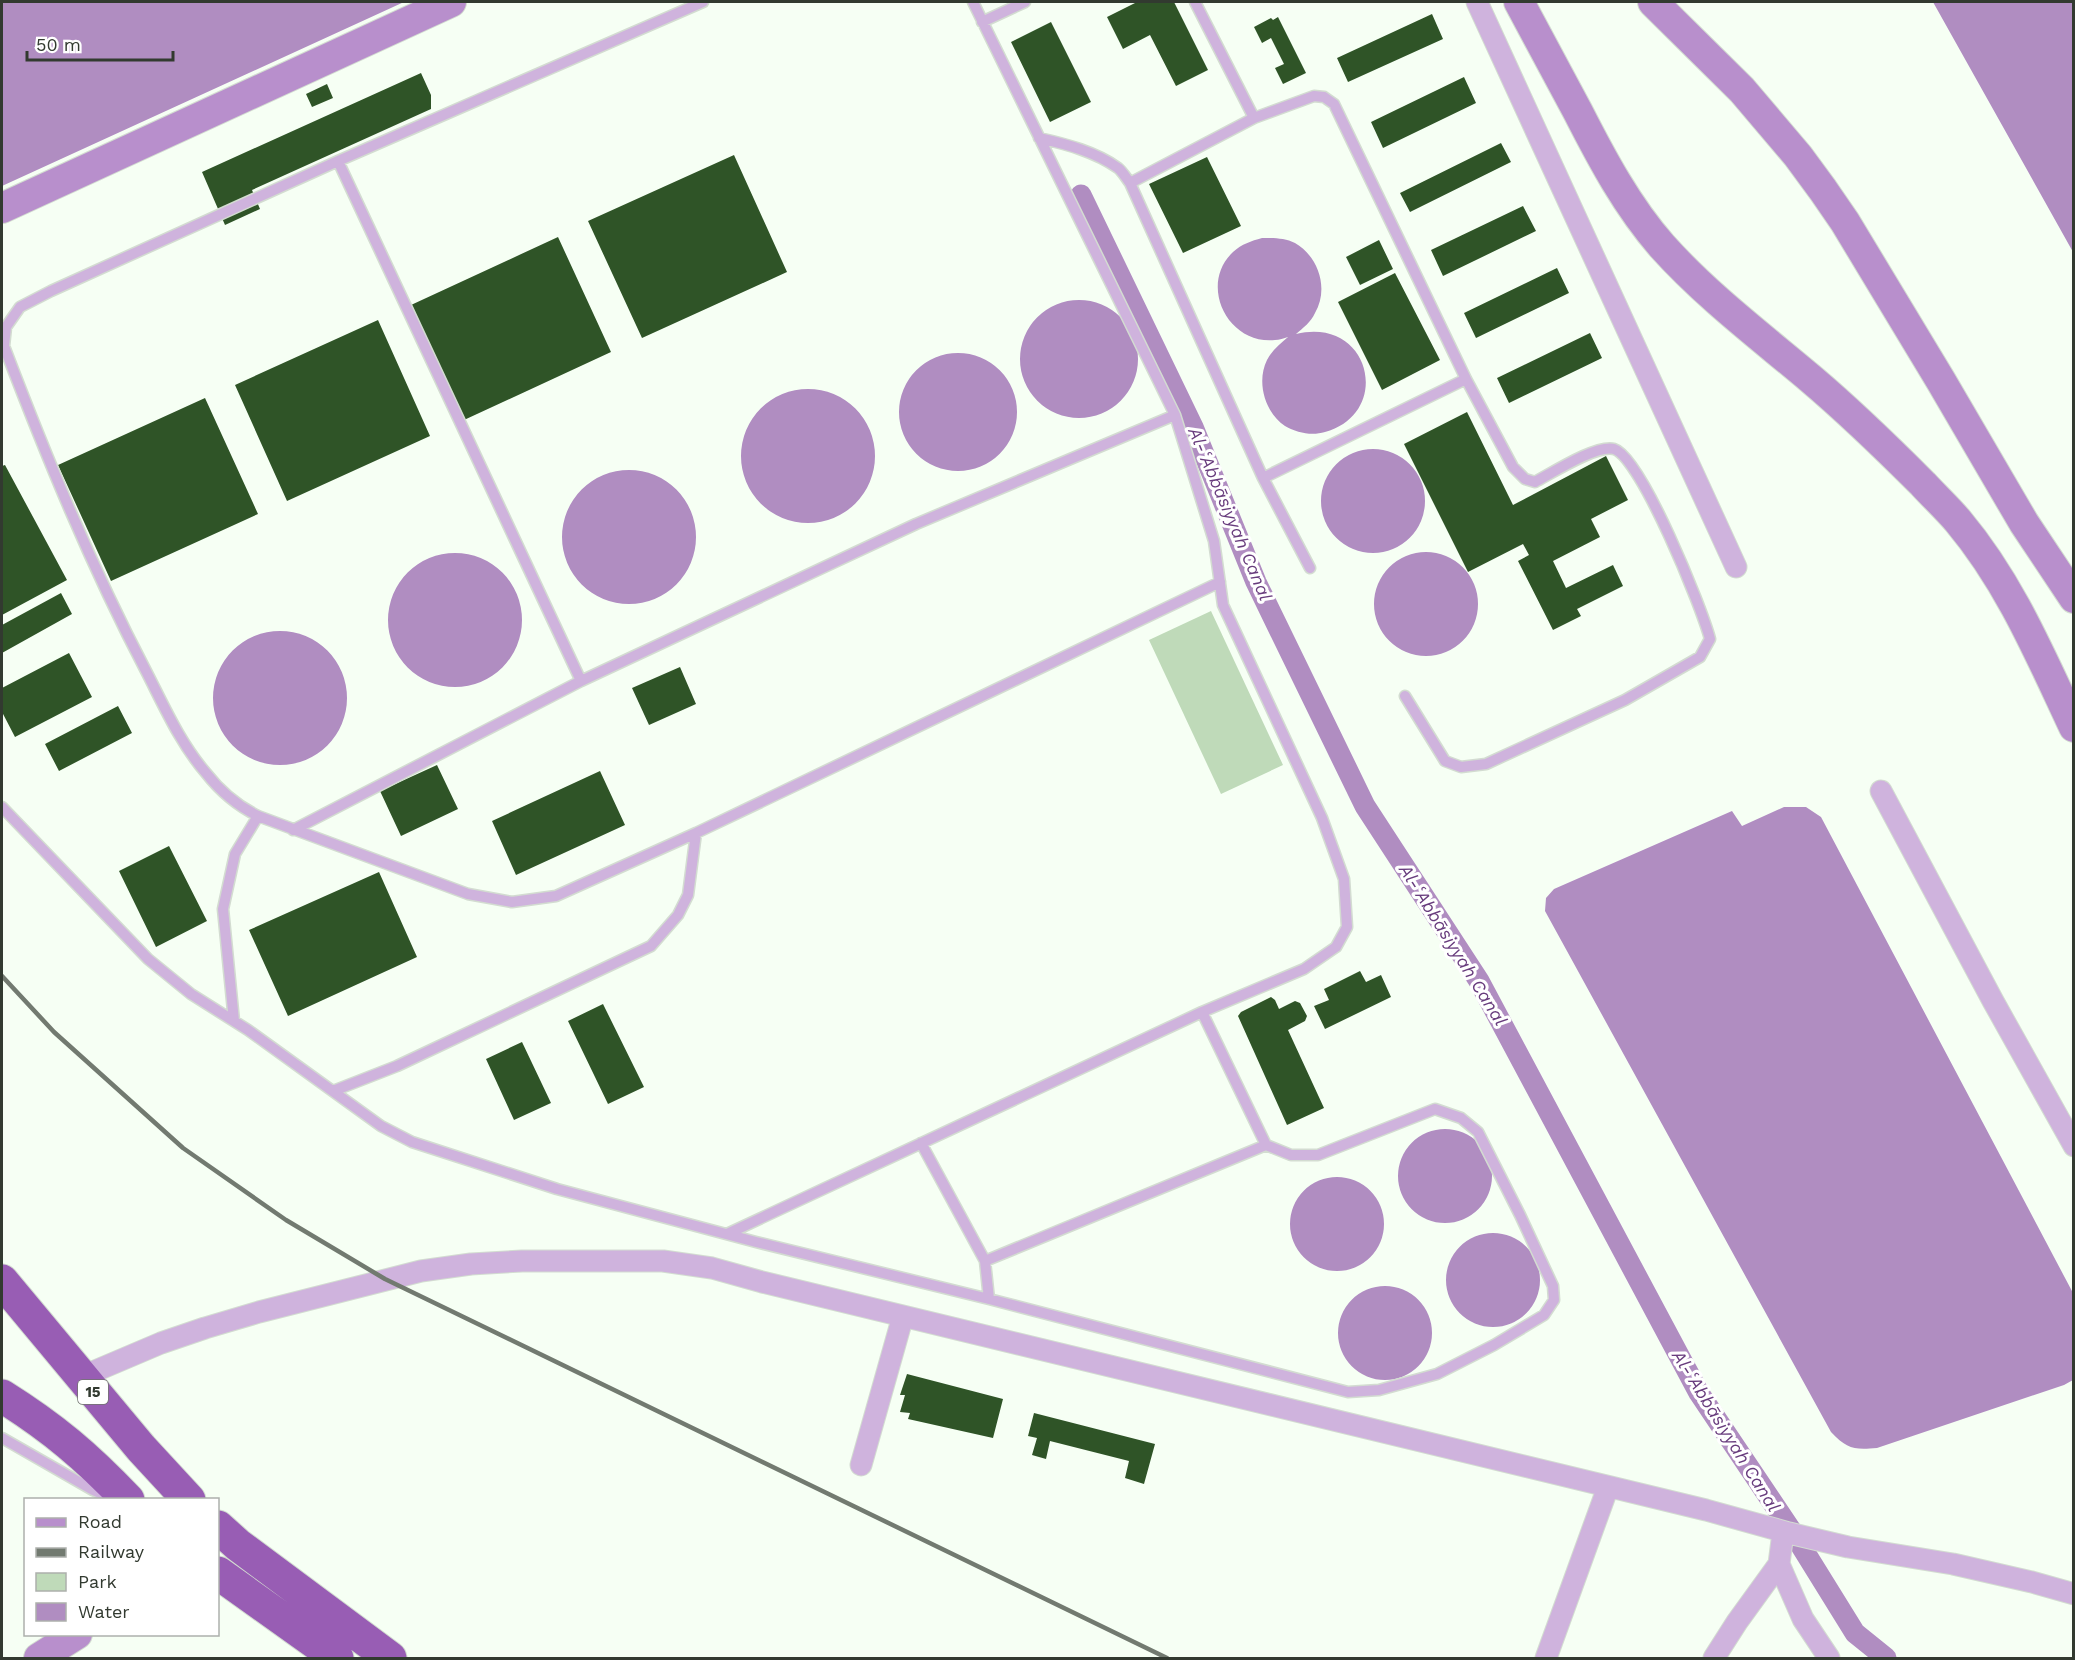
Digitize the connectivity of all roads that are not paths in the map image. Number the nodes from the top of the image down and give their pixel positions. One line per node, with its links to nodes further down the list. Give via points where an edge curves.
1 (451, 2): 14 (main road)
2 (703, 2): 12 (lane)
3 (973, 2): 9 (lane)
4 (1025, 2): 9 (lane)
5 (1195, 2): 10 (lane)
6 (1477, 2): 18 (street)
7 (1519, 2): 24 (main road, via 1603,160 1661,244 1743,324 1813,380 1892,453 1958,521 2014,603)
8 (1653, 2): 21 (main road, via 1742,90 1823,190)
9 (982, 22): 11 (lane)
10 (1254, 118): 13 (lane); 15 (lane, via 1314,96 1334,104)
11 (1040, 138): 13 (lane, via 1102,159 1120,169); 16 (lane)
12 (338, 161): 22 (lane); 27 (lane, via 51,291 20,307 6,327 4,346 47,459 127,635 179,734 205,773 239,807)
13 (1130, 183): 17 (lane)
14 (2, 208)
15 (1466, 379): 17 (lane); 23 (lane, via 1513,467 1525,479 1535,482 1595,450 1613,448 1625,456 1664,522 1710,639 1700,657 1625,700 1486,764 1461,767 1445,761)
16 (1175, 415): 20 (lane, via 1214,541); 22 (lane, via 916,524)
17 (1263, 478): 19 (lane)
18 (1736, 567)
19 (1310, 568)
20 (1220, 582): 29 (lane); 30 (lane, via 1223,605 1236,636 1322,818 1344,879 1347,927 1336,947 1304,969)
21 (2073, 598)
22 (581, 681): 28 (lane)
23 (1405, 696)
24 (2073, 726)
25 (1881, 791): 35 (street)
26 (2, 807): 31 (lane, via 148,959 191,994)
27 (258, 816): 28 (lane); 31 (lane, via 235,854 223,909)
28 (293, 830): 29 (lane, via 468,894 512,902 556,896)
29 (696, 833): 32 (lane, via 688,895 678,915 651,946 398,1066)
30 (1202, 1012): 33 (lane); 34 (lane)
31 (234, 1021): 32 (lane)
32 (333, 1091): 36 (lane, via 381,1126 412,1142 557,1189)
33 (921, 1143): 36 (lane); 37 (lane)
34 (1266, 1145): 37 (lane); 39 (lane, via 1291,1155 1318,1155 1435,1109 1461,1118 1478,1132 1553,1286 1554,1300 1544,1315 1437,1374 1379,1390 1348,1392)
35 (2073, 1146)
36 (727, 1234): 39 (lane)
37 (985, 1261): 39 (lane)
38 (2, 1281): 41 (highway, 15)
39 (989, 1299)
40 (903, 1316): 41 (street, via 712,1268 663,1261 471,1264 385,1279 258,1312 161,1343); 44 (street); 45 (street)
41 (81, 1377): 48 (highway, 15)
42 (2, 1396): 47 (highway, via 61,1435)
43 (2, 1438): 46 (lane)
44 (861, 1465)
45 (1608, 1487): 50 (street, via 1706,1509); 58 (street)
46 (113, 1498)
47 (126, 1498)
48 (187, 1498)
49 (219, 1528): 57 (highway)
50 (1786, 1533): 51 (street); 53 (street, via 1953,1564)
51 (1779, 1564): 59 (street); 60 (street, via 1803,1619)
52 (219, 1574): 56 (highway)
53 (2073, 1594)
54 (75, 1636): 55 (main road)
55 (39, 1659)
56 (337, 1659)
57 (390, 1659)
58 (1546, 1659)
59 (1714, 1659)
60 (1829, 1659)

